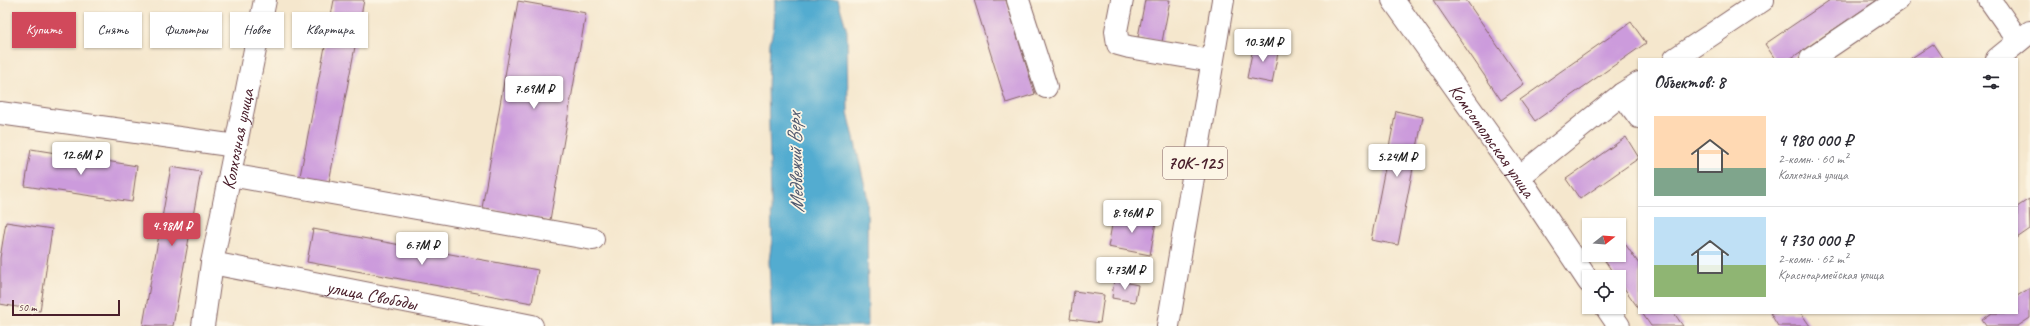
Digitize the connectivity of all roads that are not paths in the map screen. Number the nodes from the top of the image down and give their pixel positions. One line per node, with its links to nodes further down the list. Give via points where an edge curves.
1 (265, 0): 18 (street, Колхозная улица)
2 (1018, 0): 14 (street)
3 (1122, 0): 13 (street, via 1116,31 1118,44)
4 (1223, 0): 13 (street, 70К-125)
5 (1393, 0): 20 (street, Комсомольская улица)
6 (1763, 0): 10 (street)
7 (1898, 0): 11 (street)
8 (1990, 0): 9 (street)
9 (2024, 36): 12 (street)
10 (1676, 58)
11 (1812, 58)
12 (1998, 58)
13 (1212, 61): 27 (street, 70К-125)
14 (1046, 86)
15 (1631, 88): 17 (street); 20 (street)
16 (0, 113): 18 (street)
17 (1638, 113)
18 (236, 146): 19 (street, Колхозная улица)
19 (230, 175): 21 (street); 22 (street, Колхозная улица)
20 (1519, 177): 23 (street, Комсомольская улица)
21 (593, 239)
22 (212, 263): 25 (street, Колхозная улица); 26 (street, улица Свободы)
23 (1582, 272)
24 (1611, 314): 28 (street)
25 (203, 326)
26 (532, 326)
27 (1168, 326)
28 (1619, 326)

